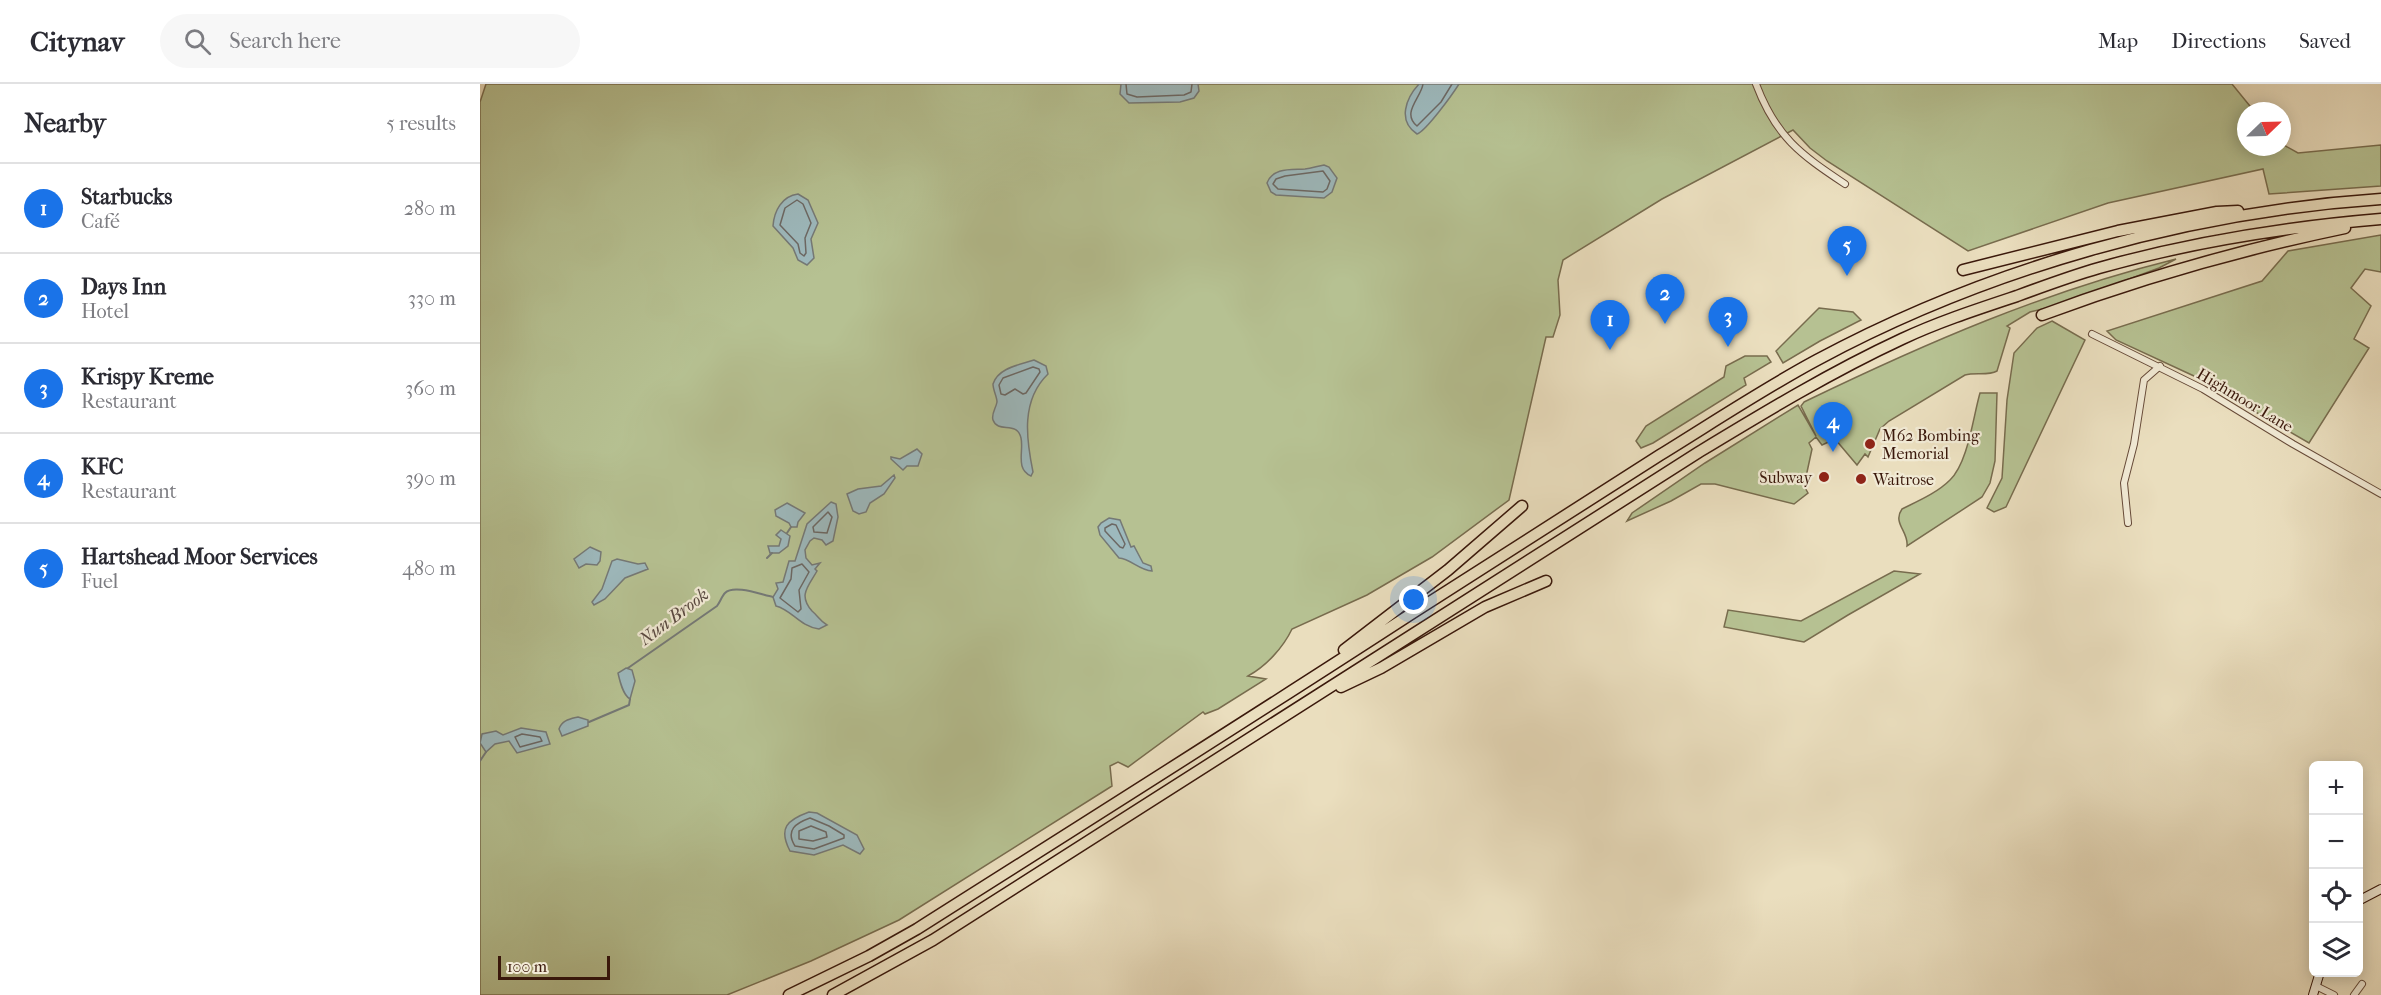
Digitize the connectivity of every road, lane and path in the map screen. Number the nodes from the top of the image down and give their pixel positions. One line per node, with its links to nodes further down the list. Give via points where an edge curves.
1 (1756, 84): 2 (street, via 1776,127 1805,157)
2 (1845, 184)
3 (2381, 199): 4 (highway)
4 (2273, 211): 6 (highway, via 2217,212 2167,220); 14 (highway, via 2181,228 2046,264 1865,336 1761,392)
5 (2381, 220): 7 (highway, via 2203,261); 15 (highway, via 2261,233 2098,268 1904,338 1772,407)
6 (1963, 270)
7 (2042, 315)
8 (2092, 334): 9 (street, Highmoor Lane)
9 (2160, 366): 10 (street, Highmoor Lane); 12 (street, via 2144,380 2124,483)
10 (2381, 494)
11 (1522, 506): 14 (highway, via 1448,570)
12 (2128, 523)
13 (1546, 581): 15 (highway, via 1485,607 1381,668)
14 (1294, 689): 21 (highway, via 917,929)
15 (1296, 709): 22 (highway, via 943,934)
16 (2381, 889): 17 (main road)
17 (2363, 899)
18 (2319, 977): 20 (main road)
19 (2362, 984): 25 (street)
20 (2316, 986): 23 (main road); 24 (street)
21 (789, 995)
22 (833, 995)
23 (2313, 995)
24 (2334, 995)
25 (2354, 995)

